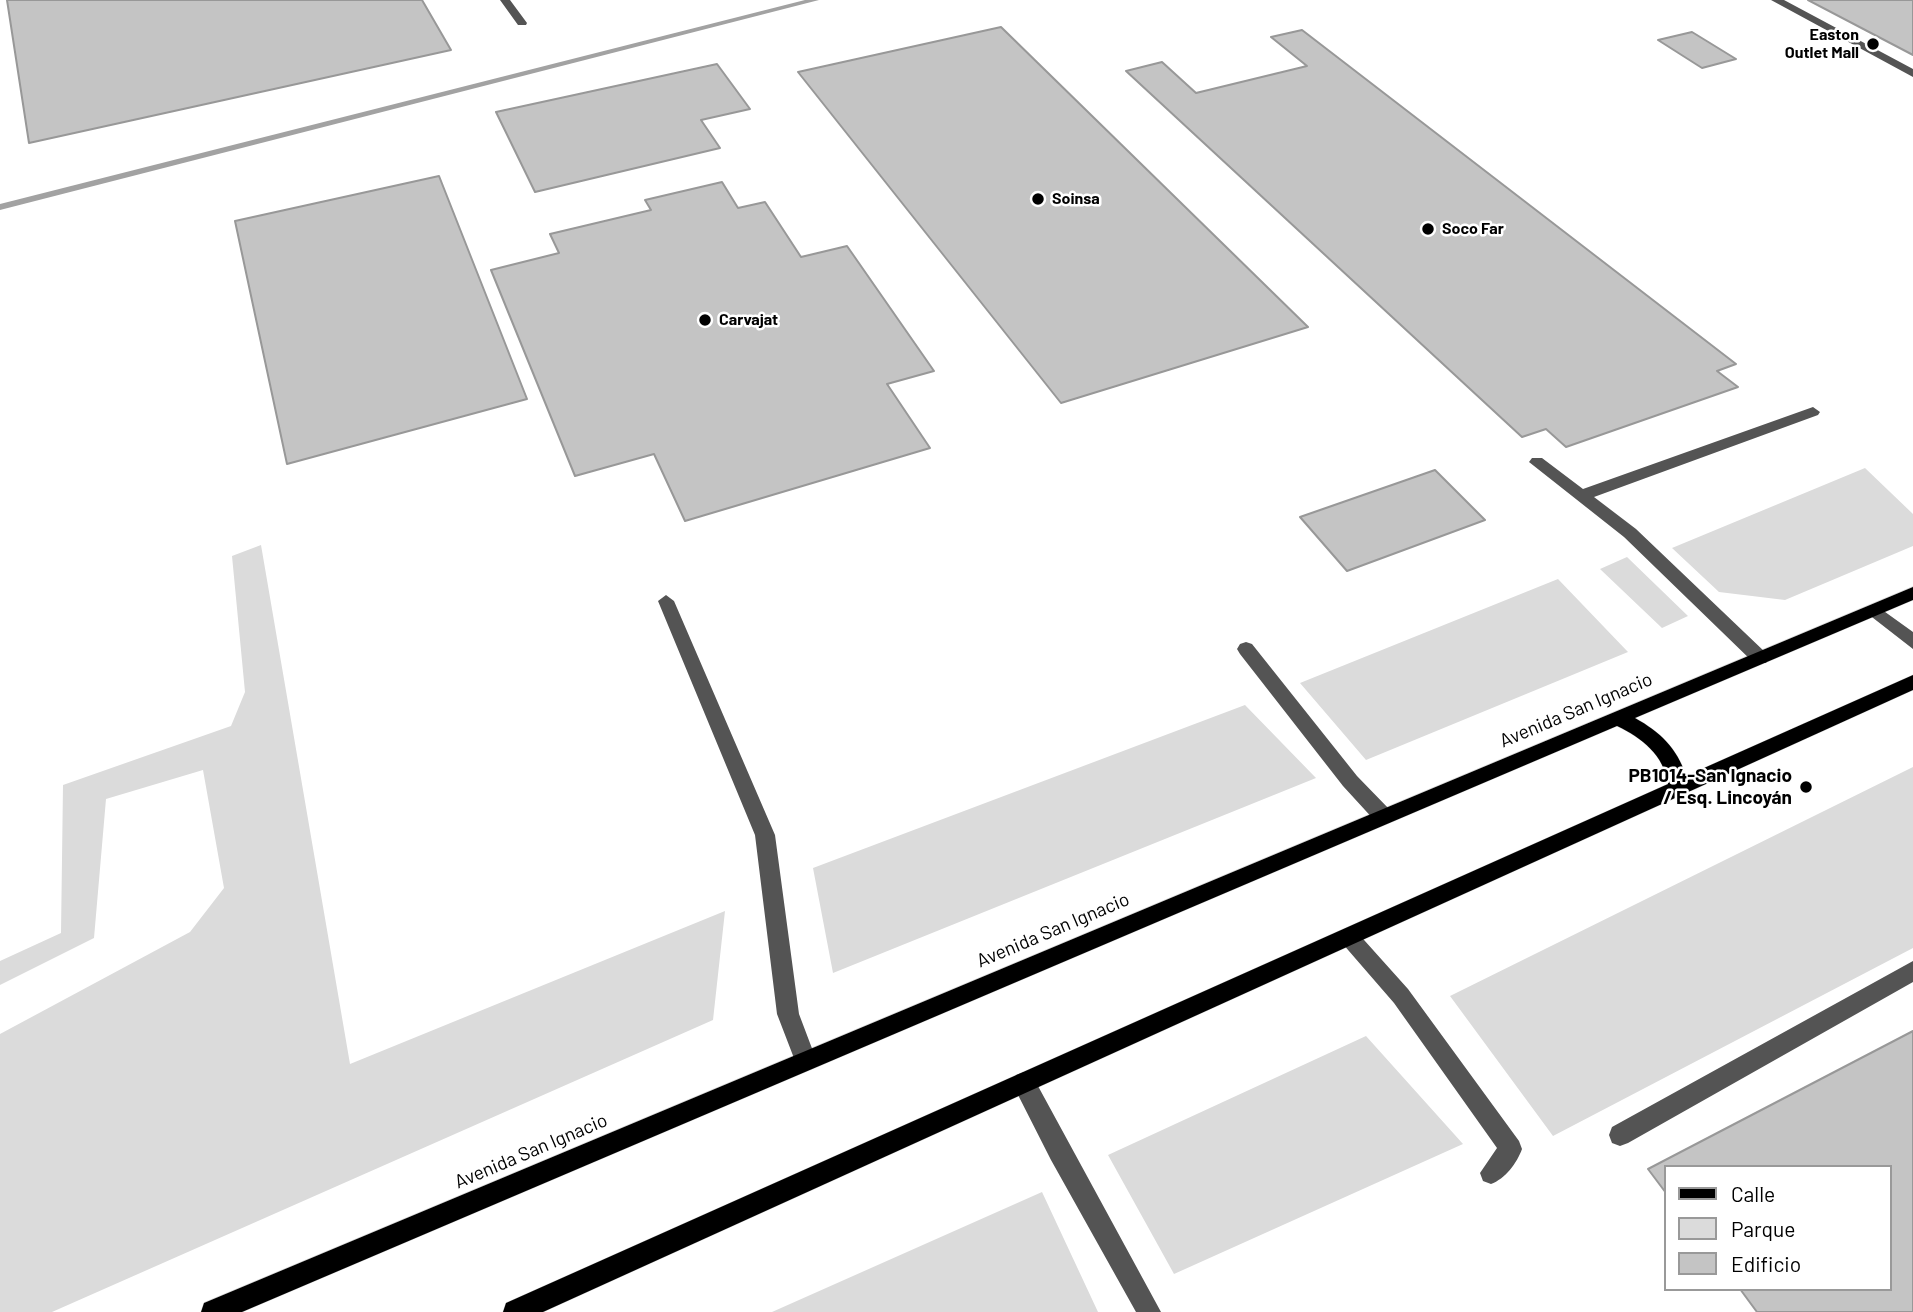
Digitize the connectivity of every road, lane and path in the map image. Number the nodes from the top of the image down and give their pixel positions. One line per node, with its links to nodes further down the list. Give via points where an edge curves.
1 (505, 0): 3 (street)
2 (1776, 0): 4 (street)
3 (522, 23)
4 (1913, 74)
5 (1813, 412): 7 (street)
6 (1537, 462): 7 (street)
7 (1583, 495): 13 (street, via 1630,533)
8 (1913, 593): 10 (main road, Avenida San Ignacio)
9 (666, 601): 20 (street, via 765,835 788,1014)
10 (1874, 610): 11 (street); 13 (main road, Avenida San Ignacio)
11 (1913, 642)
12 (1245, 649): 17 (street, via 1350,782)
13 (1760, 658): 15 (main road, Avenida San Ignacio)
14 (1913, 682): 16 (main road)
15 (1616, 718): 16 (main road, via 1655,739 1673,764); 17 (main road, Avenida San Ignacio)
16 (1678, 788): 18 (main road)
17 (1384, 816): 20 (main road, Avenida San Ignacio)
18 (1349, 937): 21 (main road); 23 (street, via 1401,996 1511,1149)
19 (1913, 971): 22 (street)
20 (805, 1059): 24 (main road, Avenida San Ignacio)
21 (1024, 1083): 25 (main road); 26 (street)
22 (1620, 1135)
23 (1491, 1173)
24 (213, 1312)
25 (515, 1312)
26 (1149, 1312)

